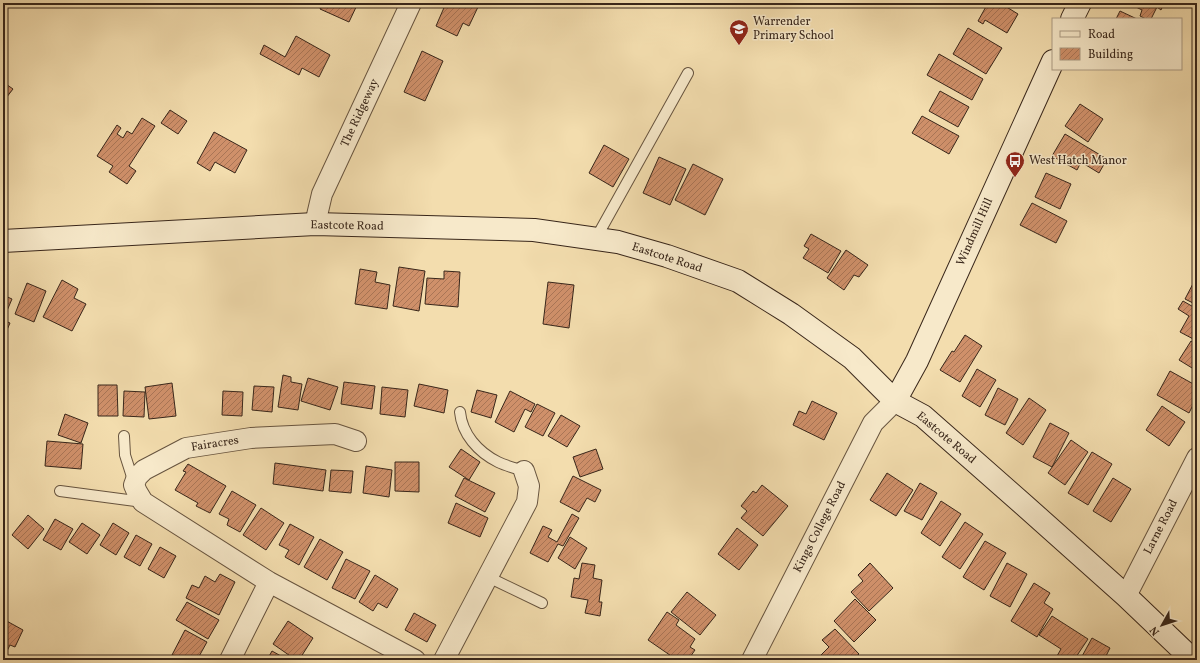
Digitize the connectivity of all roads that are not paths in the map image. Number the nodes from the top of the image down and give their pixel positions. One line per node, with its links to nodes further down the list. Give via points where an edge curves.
1 (411, 3): 6 (street, The Ridgeway, via 322,194)
2 (1080, 3): 3 (main road)
3 (1072, 18)
4 (1052, 63): 9 (main road, Windmill Hill, via 917,361)
5 (688, 73): 7 (lane)
6 (315, 224): 7 (main road, Eastcote Road, via 534,230); 8 (main road, Eastcote Road)
7 (595, 240): 9 (main road, Eastcote Road, via 618,242 667,256 738,281 791,314 852,358)
8 (3, 241)
9 (895, 401): 19 (main road, Eastcote Road, via 923,416); 24 (street, Kings College Road, via 873,424)
10 (460, 412): 14 (lane, via 460,421 477,447 497,461)
11 (124, 436): 16 (lane, via 125,455)
12 (356, 441): 16 (street, Fairacres, via 335,434 251,438 186,448 144,470 137,477)
13 (1197, 458): 19 (street, Larne Road)
14 (524, 472): 17 (street, via 529,486 527,502)
15 (60, 492): 16 (lane)
16 (139, 493): 18 (street)
17 (488, 577): 20 (lane); 23 (street)
18 (269, 582): 21 (street); 22 (street)
19 (1126, 596): 25 (main road, Eastcote Road)
20 (542, 603)
21 (230, 660)
22 (415, 660)
23 (444, 660)
24 (752, 660)
25 (1193, 660)

